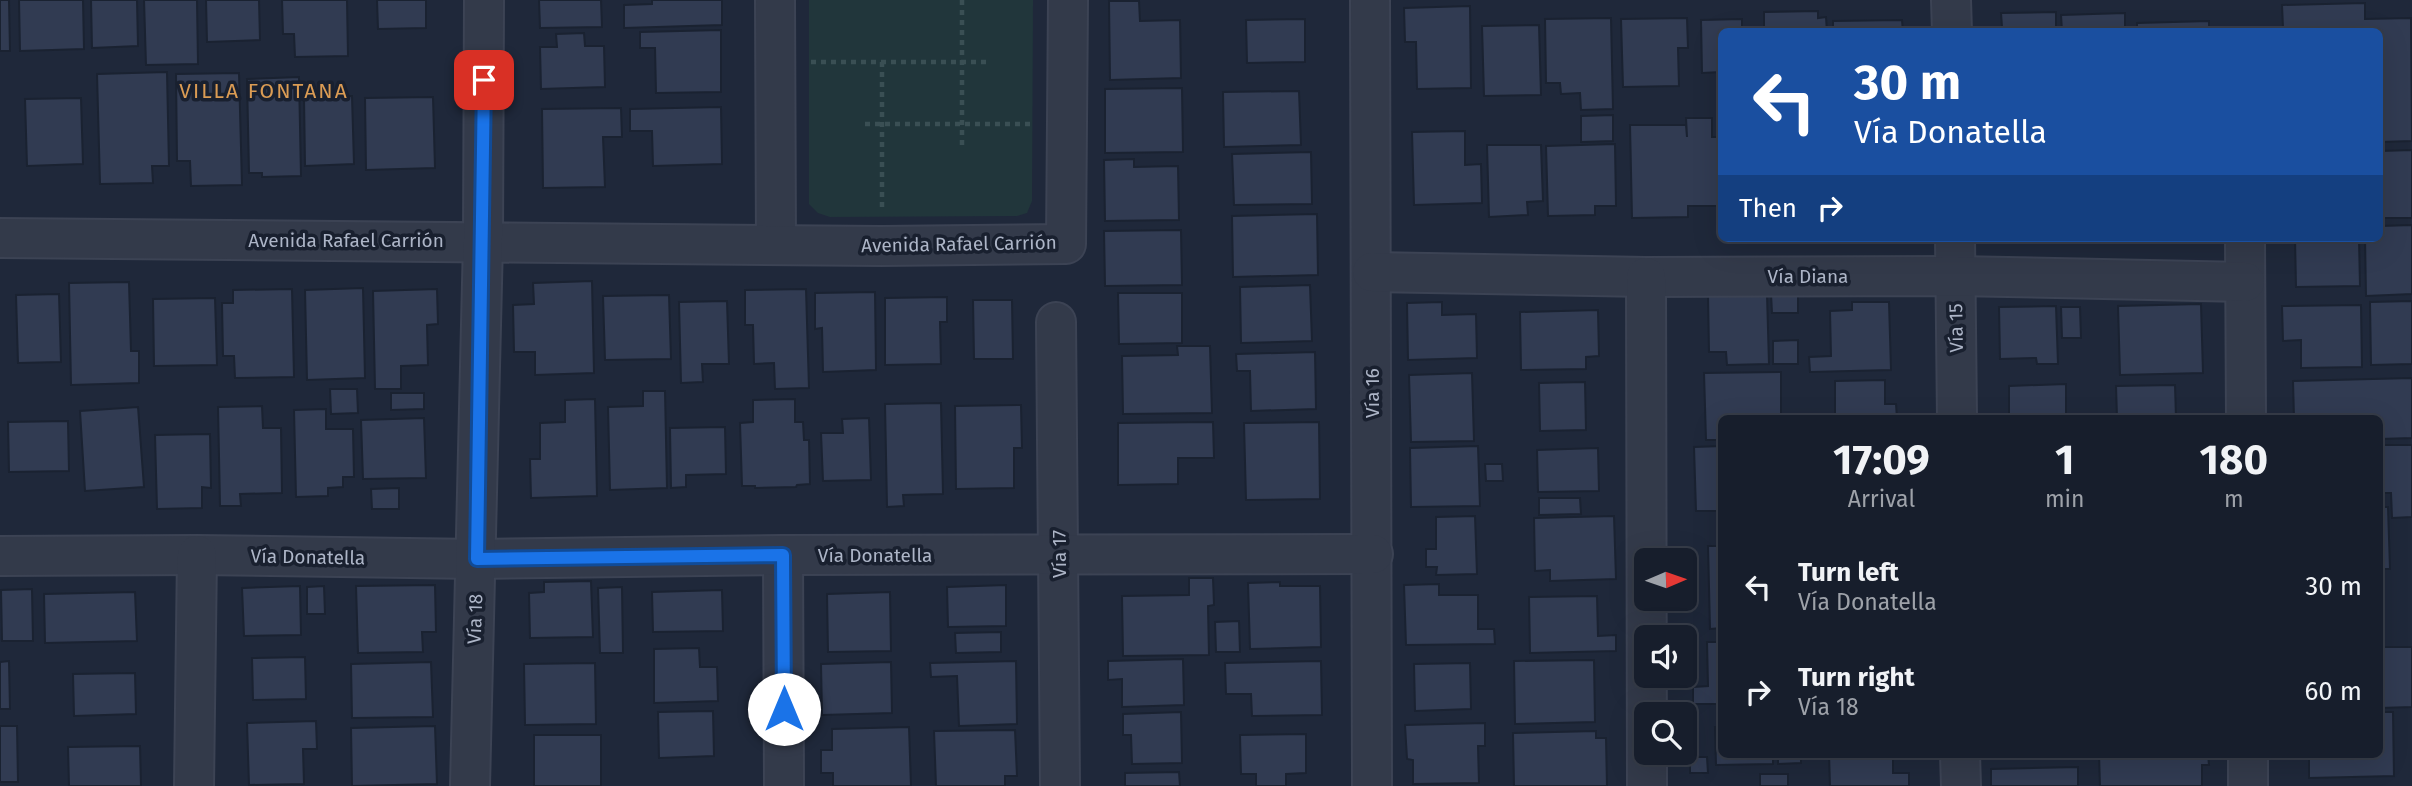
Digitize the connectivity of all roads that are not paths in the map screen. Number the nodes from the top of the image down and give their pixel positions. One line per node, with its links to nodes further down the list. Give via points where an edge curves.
1 (484, 0): 8 (street, Vía 18)
2 (775, 0): 11 (street)
3 (1068, 0): 11 (street, Avenida Rafael Carrión, via 1066,244)
4 (1370, 0): 12 (street, Vía 16)
5 (1951, 0): 6 (street)
6 (1952, 28)
7 (0, 238): 8 (street, Avenida Rafael Carrión)
8 (483, 241): 11 (street, Avenida Rafael Carrión); 24 (street, Vía 18)
9 (1955, 242): 13 (street, Vía 15)
10 (2245, 242): 15 (street)
11 (776, 245)
12 (1372, 272): 14 (street, Vía Diana); 19 (street, Vía 16)
13 (1955, 276): 14 (street, Vía Diana); 15 (street, Vía Diana); 17 (street, Vía 15)
14 (1646, 277): 32 (street)
15 (2245, 282): 18 (street)
16 (1056, 322): 22 (street, Vía 17)
17 (1957, 415)
18 (2246, 415)
19 (1373, 554): 22 (street, Vía Donatella); 31 (street, Vía 16)
20 (197, 555): 23 (street, Vía Donatella); 24 (street, Vía Donatella); 27 (street)
21 (783, 555): 22 (street, Vía Donatella); 24 (street, Vía Donatella); 29 (street)
22 (1059, 555): 30 (street, Vía 17)
23 (0, 556)
24 (477, 559): 28 (street, Vía 18)
25 (1960, 758): 33 (street)
26 (2248, 758): 34 (street)
27 (194, 786)
28 (470, 786)
29 (784, 786)
30 (1060, 786)
31 (1372, 786)
32 (1647, 786)
33 (1961, 786)
34 (2248, 786)

